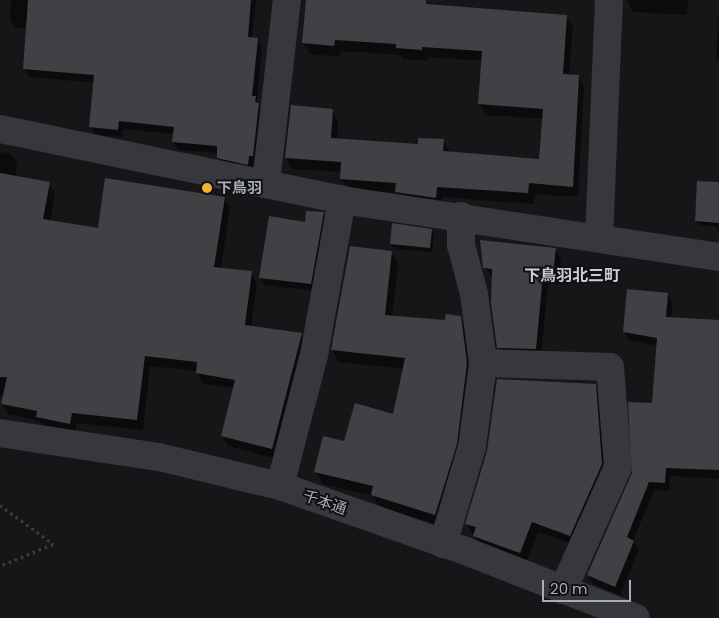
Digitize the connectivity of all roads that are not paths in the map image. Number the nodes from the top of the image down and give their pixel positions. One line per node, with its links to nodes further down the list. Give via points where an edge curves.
1 (287, 0): 4 (street)
2 (609, 0): 7 (street)
3 (0, 129): 4 (street)
4 (266, 183): 5 (street)
5 (342, 200): 6 (street); 11 (street, via 314,355)
6 (461, 216): 7 (street); 9 (street, via 461,245 474,294)
7 (599, 238): 8 (street)
8 (719, 257)
9 (483, 363): 12 (street, via 472,446); 13 (street, via 610,367 618,467)
10 (0, 433): 11 (street, 千本通, via 159,457)
11 (280, 486): 12 (street, 千本通)
12 (443, 544): 13 (street, 千本通)
13 (563, 590): 14 (street, 千本通)
14 (636, 618)

